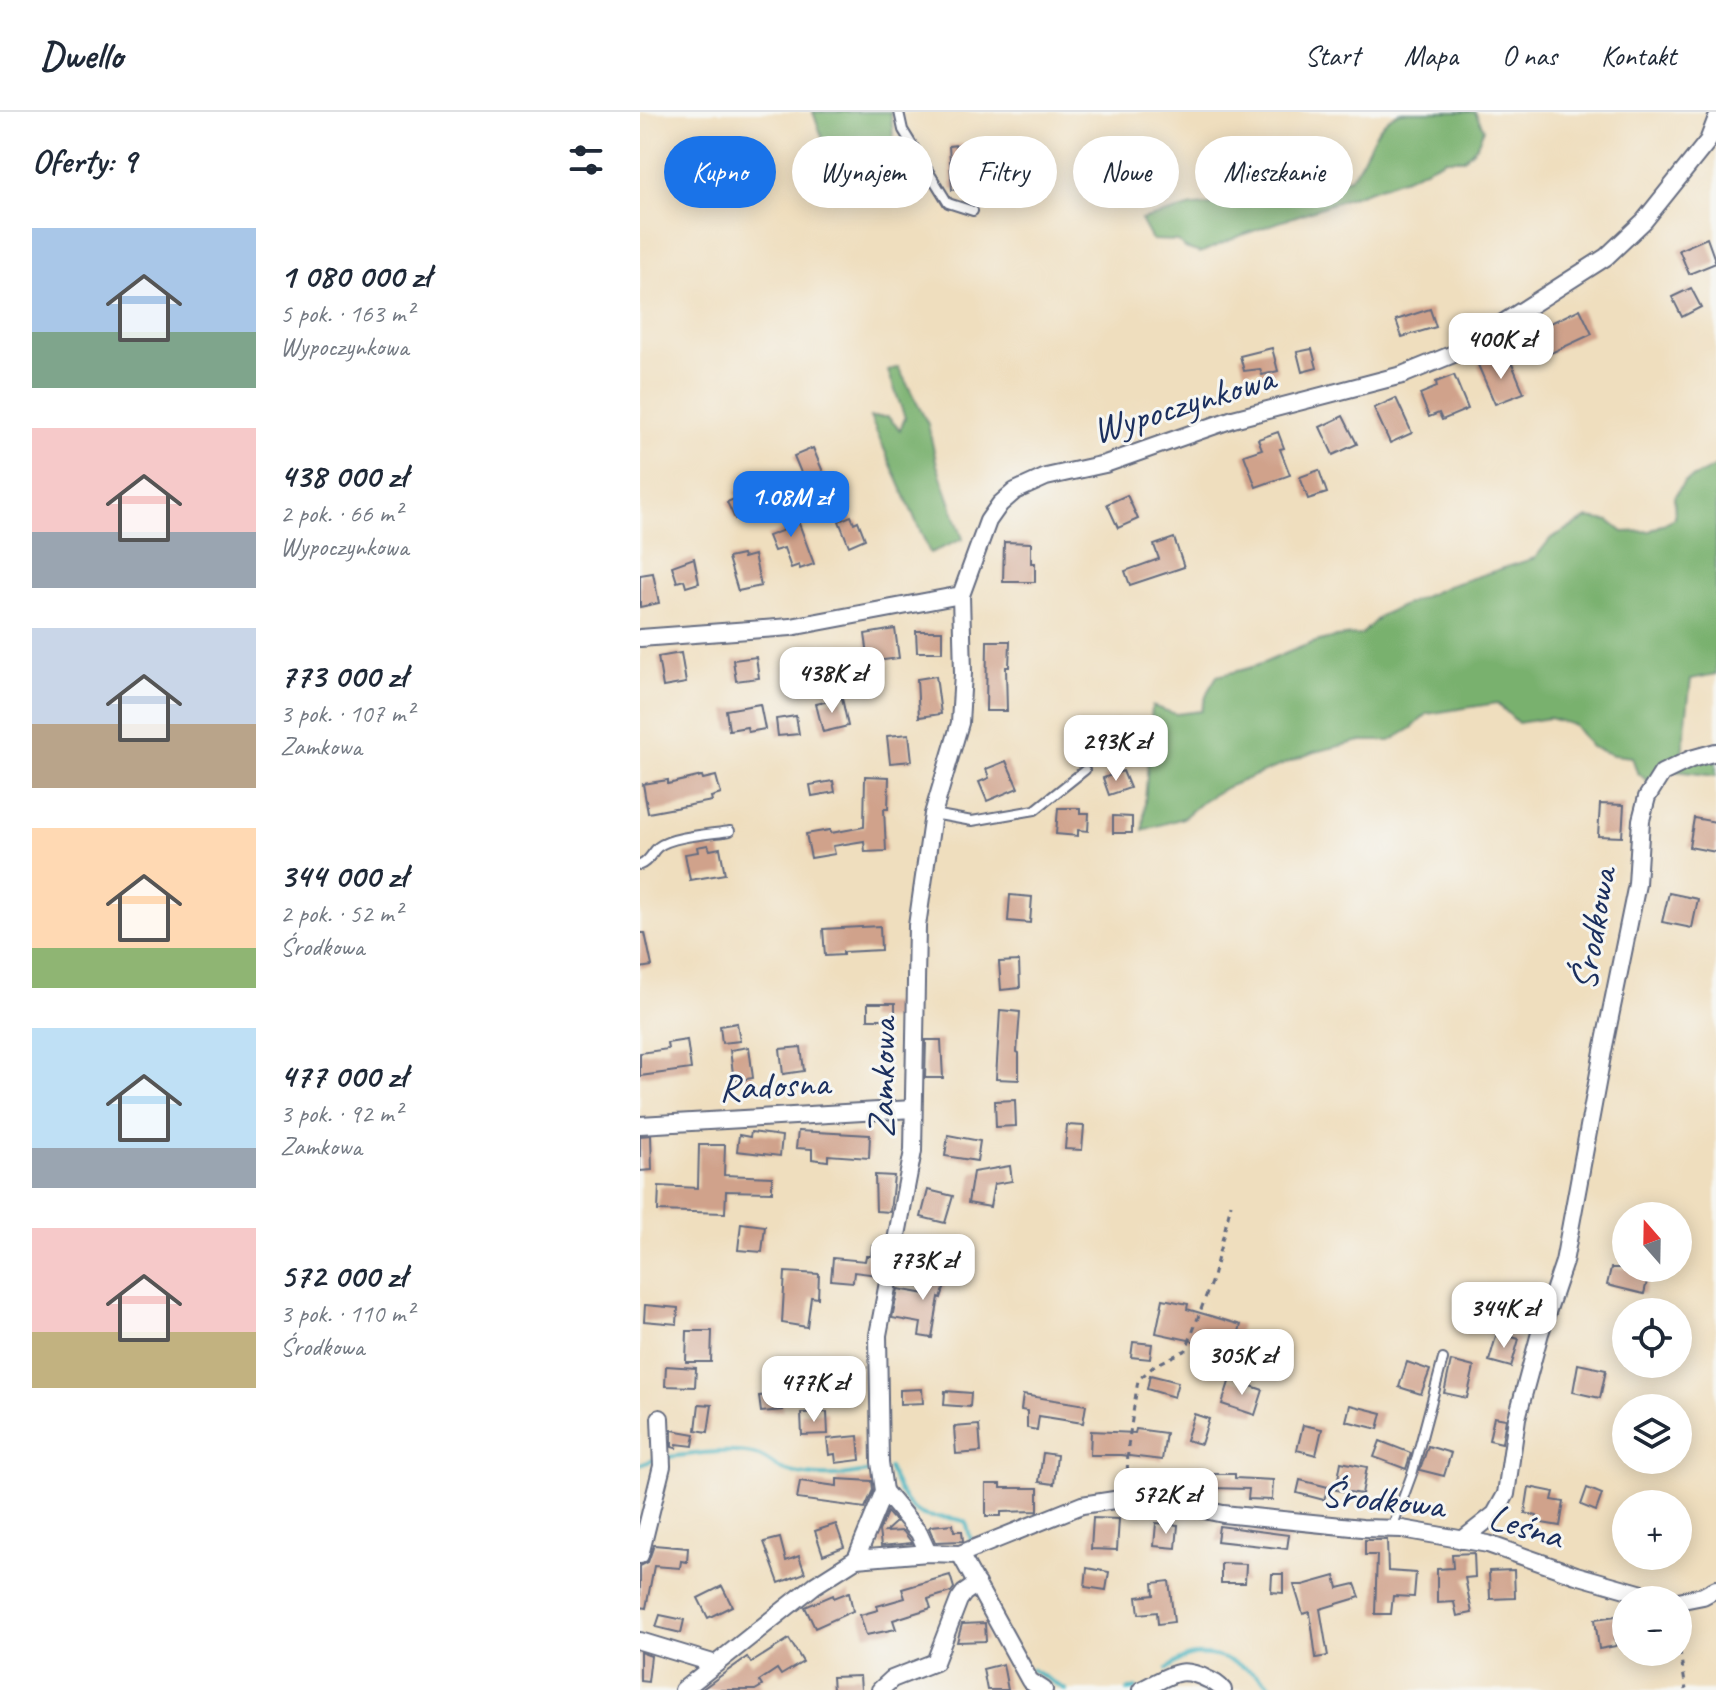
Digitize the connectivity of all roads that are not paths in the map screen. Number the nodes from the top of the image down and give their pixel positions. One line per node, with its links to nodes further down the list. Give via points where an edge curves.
1 (899, 112): 3 (lane, via 903,130 948,203)
2 (1716, 120): 4 (street, Wypoczynkowa, via 1708,141 1644,221 1606,257 1456,353 1402,375 1233,419 1015,491 988,521)
3 (973, 211)
4 (961, 595): 5 (street, via 791,627); 8 (street, Zamkowa, via 960,723)
5 (640, 638)
6 (1716, 752): 17 (street, Środkowa, via 1662,773 1647,797 1637,884 1564,1262 1517,1418 1506,1494 1495,1514)
7 (1085, 770): 8 (lane, via 1035,810 972,821)
8 (933, 814): 11 (street, Zamkowa, via 917,926)
9 (730, 831): 10 (lane, via 669,842)
10 (640, 865)
11 (913, 1109): 12 (street, Radosna); 15 (street, Zamkowa, via 913,1151 878,1335)
12 (640, 1125)
13 (1443, 1359): 16 (lane)
14 (660, 1418): 20 (street, via 662,1466)
15 (884, 1491): 18 (street, via 919,1533); 21 (street, Zamkowa)
16 (1392, 1529): 17 (street, Środkowa); 19 (street, Środkowa, via 1223,1514 1140,1496 1082,1505)
17 (1462, 1540): 23 (street, Leśna)
18 (928, 1553): 19 (street, Środkowa); 21 (street, Środkowa)
19 (960, 1554): 22 (street)
20 (640, 1555)
21 (856, 1559): 27 (street, Środkowa)
22 (977, 1584): 29 (street, via 959,1600 935,1662 892,1679); 30 (street, via 1030,1681)
23 (1615, 1586)
24 (1716, 1589): 25 (street)
25 (1692, 1598)
26 (640, 1641): 27 (street)
27 (716, 1664): 28 (street, Środkowa)
28 (683, 1690)
29 (880, 1690)
30 (1044, 1690)
31 (1141, 1690): 32 (street, via 1191,1671)
32 (1223, 1690)

